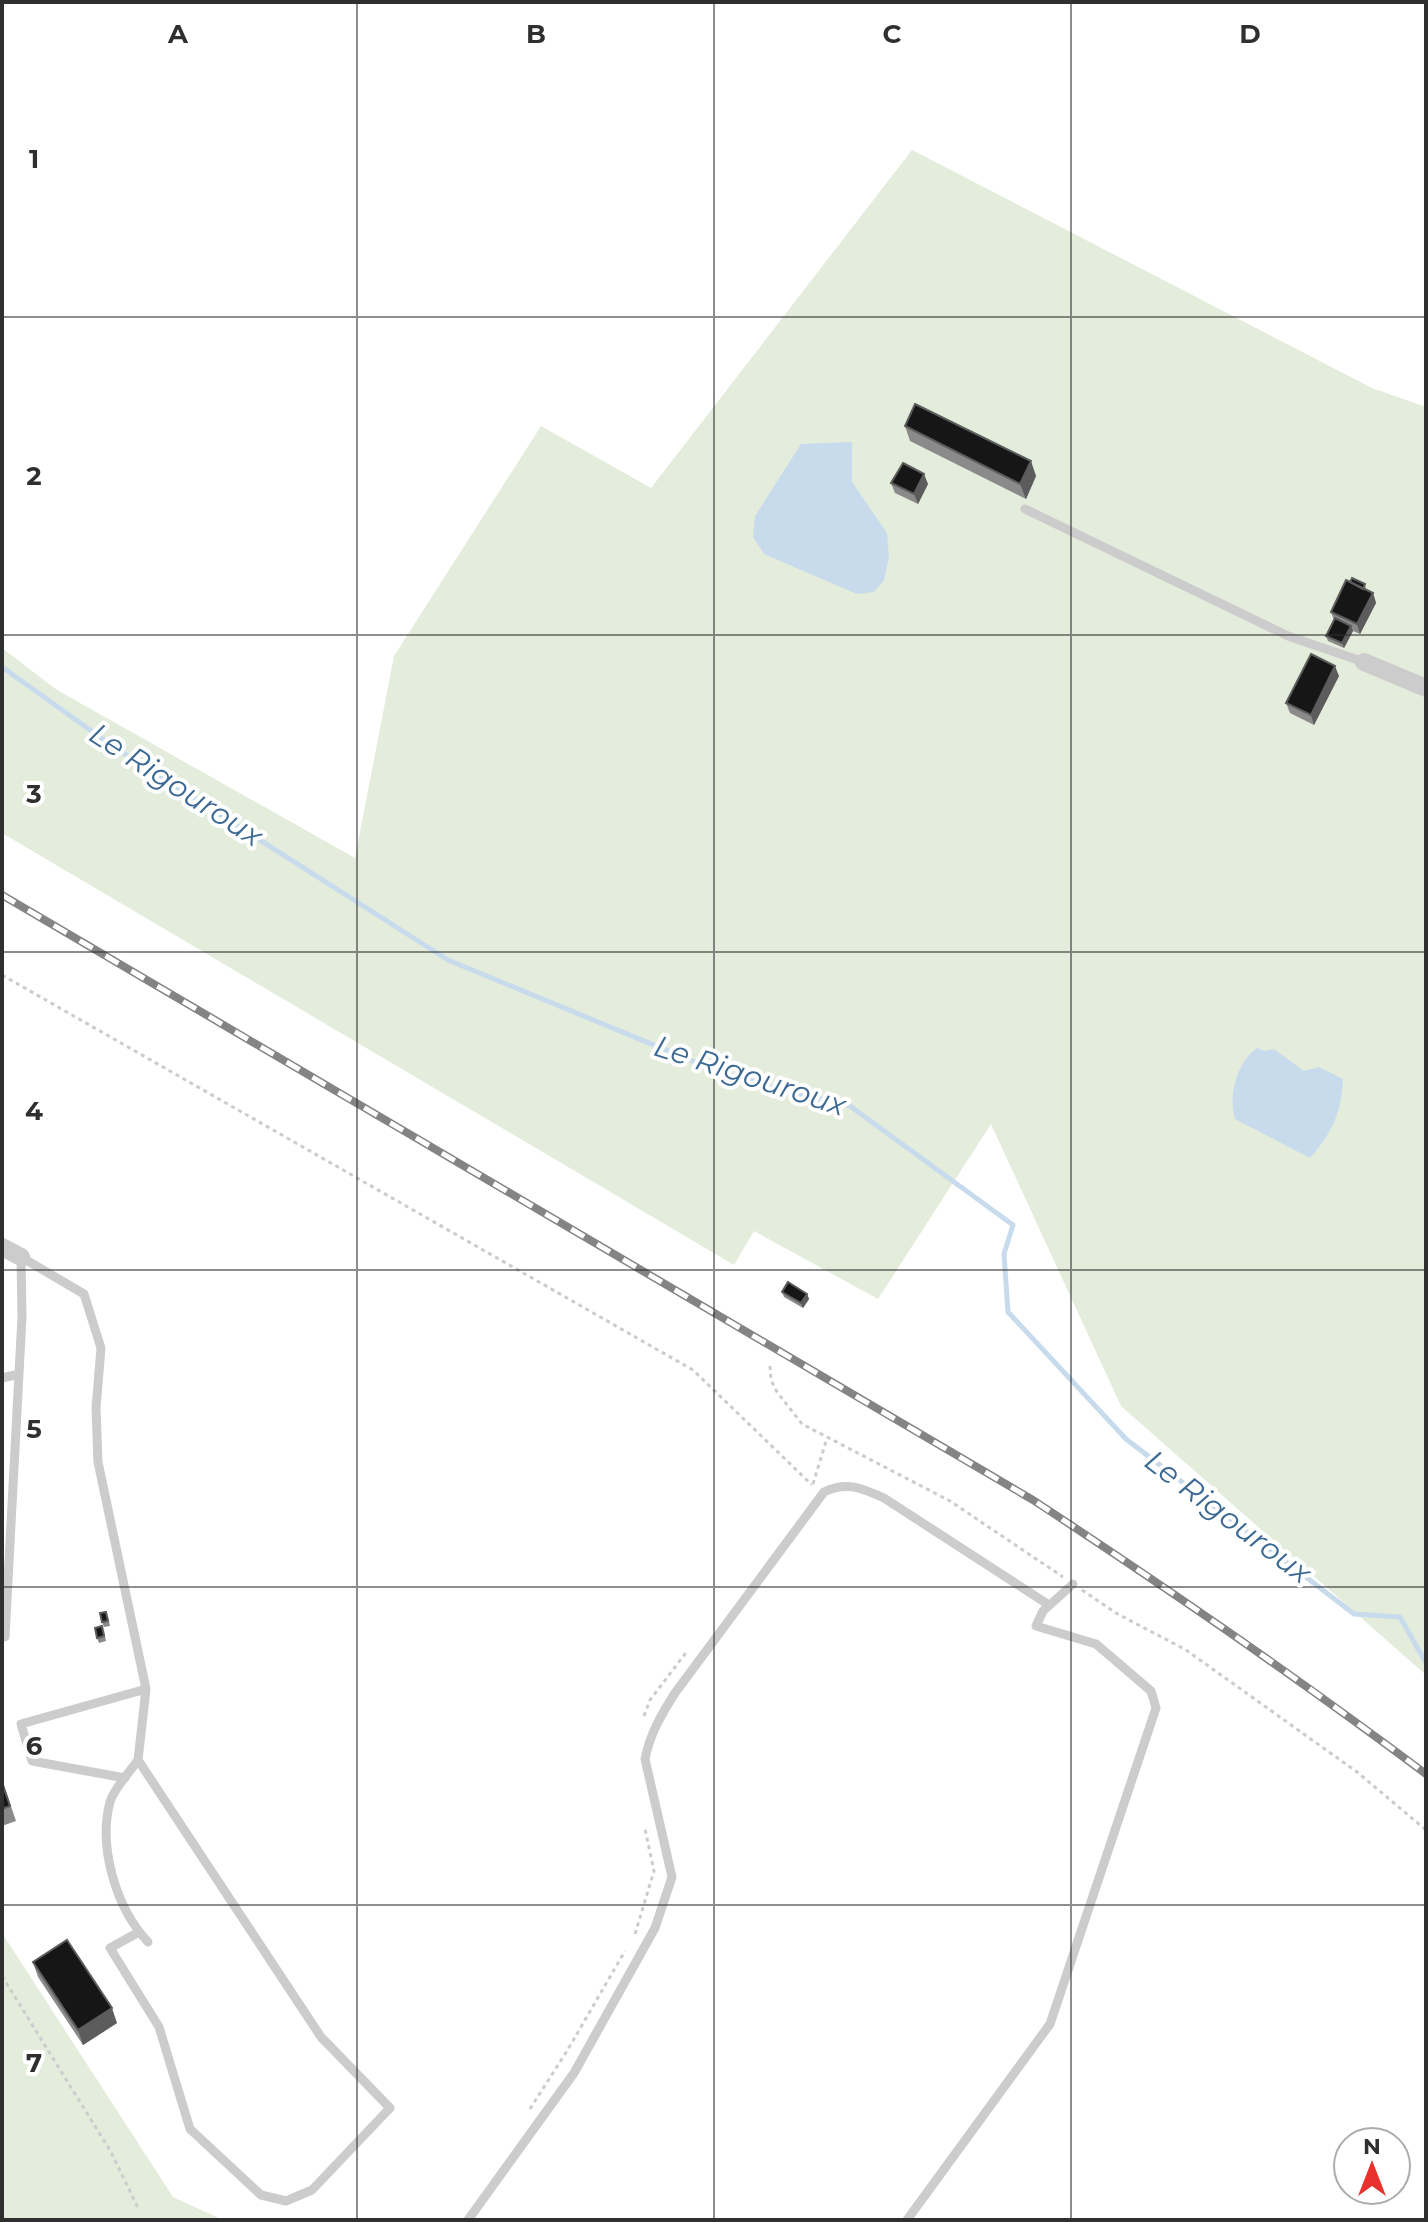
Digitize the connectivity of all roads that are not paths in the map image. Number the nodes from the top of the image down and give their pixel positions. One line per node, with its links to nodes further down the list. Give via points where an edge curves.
1 (1025, 509): 2 (lane, via 1288,636)
2 (1364, 662): 3 (street)
3 (1426, 688)
4 (2, 1247): 5 (street)
5 (21, 1257): 6 (lane); 11 (lane, via 84,1294 101,1348 98,1462)
6 (19, 1374): 7 (lane); 10 (lane)
7 (2, 1378)
8 (1073, 1584): 9 (lane)
9 (1049, 1605): 16 (lane, via 884,1498 848,1485 824,1492 654,1729 645,1759 672,1877 665,1903 574,2073); 17 (lane, via 1036,1626 1096,1644 1151,1691 1156,1708 1050,2024)
10 (5, 1637)
11 (146, 1689): 12 (lane); 13 (lane, via 21,1724 32,1761)
12 (138, 1760): 13 (lane); 14 (lane, via 321,2037 390,2108 312,2190 286,2201 261,2195 190,2129 159,2027 110,1948)
13 (125, 1778): 14 (lane, via 110,1800 107,1837 112,1874)
14 (139, 1932): 15 (lane)
15 (148, 1942)
16 (468, 2220)
17 (907, 2220)

